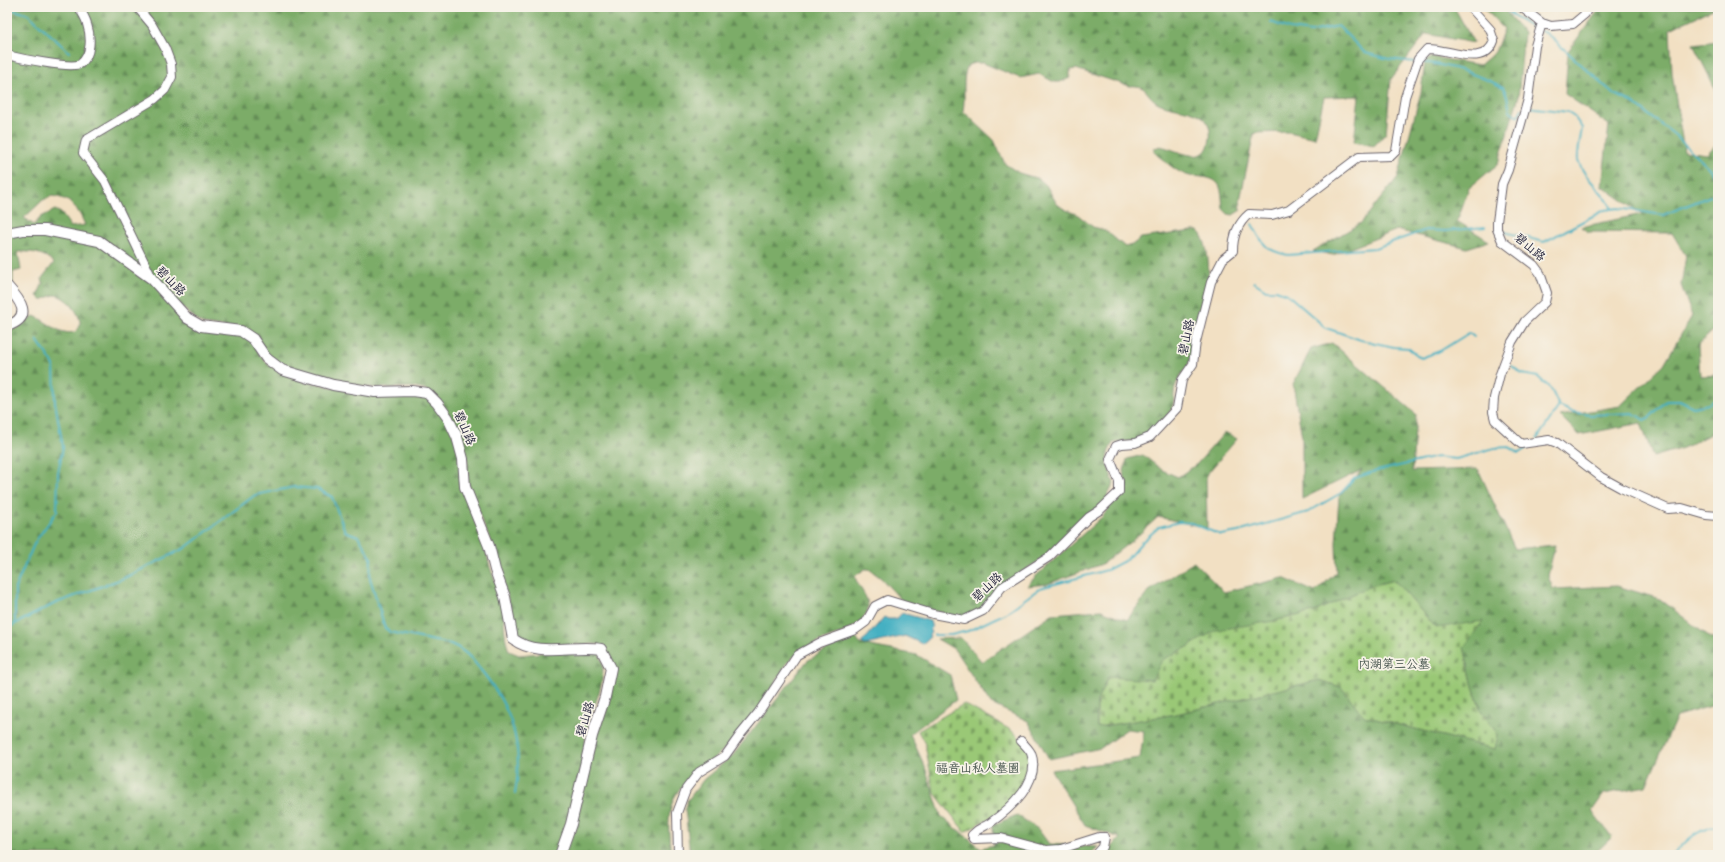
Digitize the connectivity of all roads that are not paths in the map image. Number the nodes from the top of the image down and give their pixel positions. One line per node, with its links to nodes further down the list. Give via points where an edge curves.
1 (79, 7): 7 (street, via 87,24 90,43 88,55 80,64 69,66)
2 (137, 7): 9 (street, via 152,25 165,48 171,64 172,77 165,90 155,99 86,140 83,153 105,181)
3 (1470, 7): 15 (street, 碧山路, via 1490,29 1494,41 1492,48 1485,54 1476,56 1426,49 1418,59 1405,97 1396,151 1391,156 1359,157 1289,210 1272,215 1249,214 1236,229 1233,251 1223,259 1213,277 1196,342 1193,364 1182,380 1177,408 1150,437 1116,446 1110,459 1119,480 1119,492 1089,517 1049,557 1002,587 983,611 964,620 887,600 876,606 866,622 856,630 819,643 797,655 725,756 699,772 686,789 677,813)
4 (1521, 7): 6 (street)
5 (1588, 7): 6 (street, via 1585,14 1573,24 1551,26)
6 (1542, 23): 12 (street, 碧山路, via 1535,46 1528,99 1502,184 1497,229 1502,240 1534,265 1540,273 1547,293 1545,302 1525,321 1512,342 1494,398 1495,420 1521,444 1548,440 1557,443 1621,488 1668,509 1682,508)
7 (7, 55)
8 (7, 233): 9 (street, 碧山路, via 45,230 99,241)
9 (152, 279): 14 (street, 碧山路, via 187,318 201,326 241,331 253,339 266,358 282,370 305,378 375,392 427,393 438,403 457,437 463,459 465,487 489,546 505,597 513,639 520,645 534,648 601,649 610,668 605,697 592,736 571,824)
10 (7, 286): 11 (street, via 23,308 22,315 14,324)
11 (7, 326)
12 (1718, 516)
13 (1021, 741): 16 (street, via 1031,753 1033,770 1029,784 1023,793 989,824 978,828 972,835 974,839 1001,838 1046,850 1061,849 1099,837 1105,838 1103,847)
14 (560, 855)
15 (678, 855)
16 (1096, 855)

